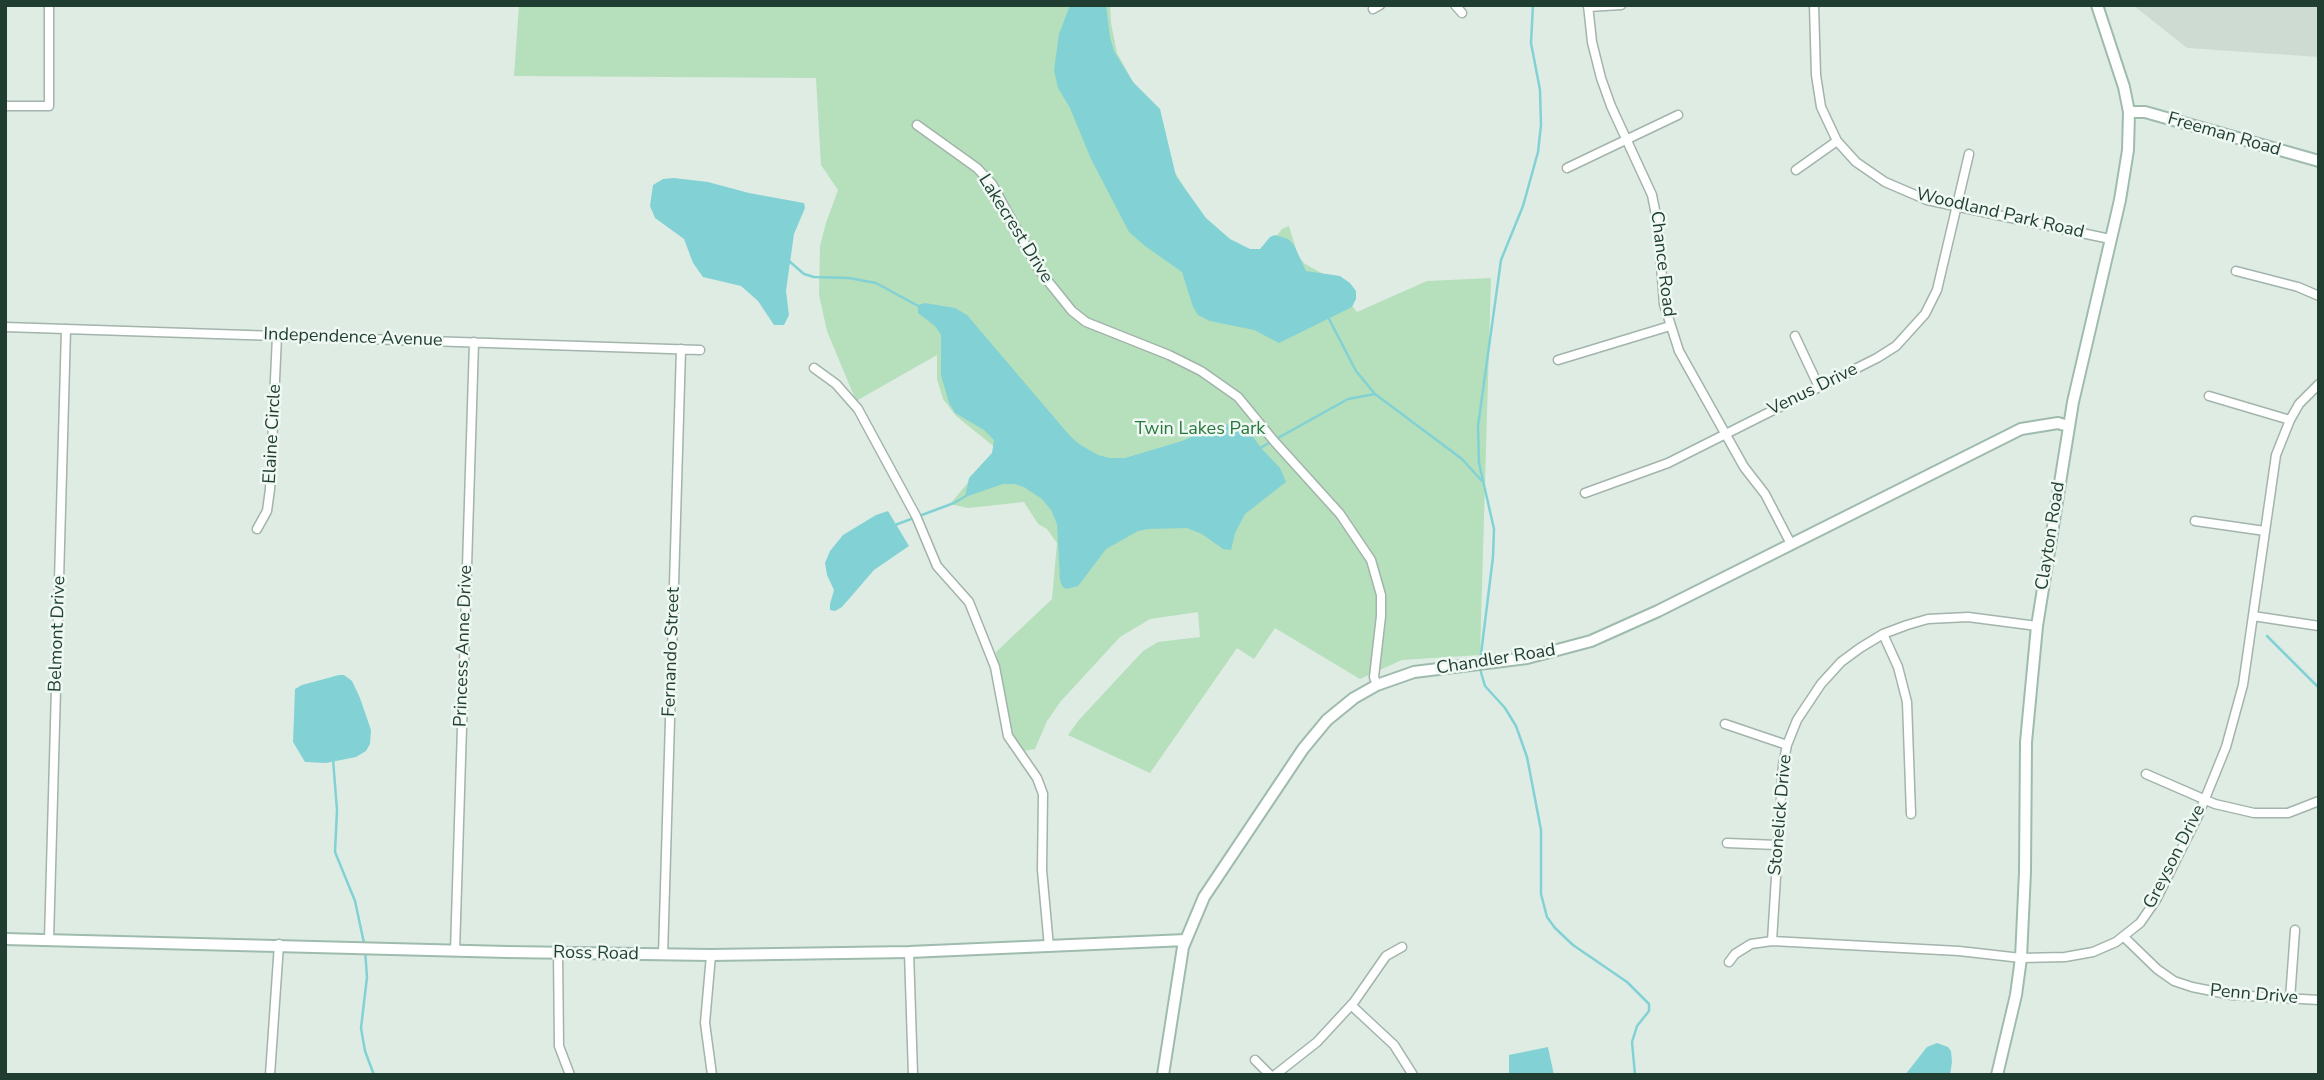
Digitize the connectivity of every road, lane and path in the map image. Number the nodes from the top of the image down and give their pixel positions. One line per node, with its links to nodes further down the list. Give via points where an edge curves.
1 (49, 5): 8 (street, via 49,106)
2 (1455, 5): 7 (street)
3 (1621, 5): 6 (street)
4 (1814, 5): 13 (street, Woodland Park Road, via 1817,92)
5 (2097, 5): 9 (street, Clayton Road)
6 (1588, 6): 12 (street, Chance Road, via 1597,66)
7 (1462, 13)
8 (5, 106)
9 (2129, 112): 15 (street, Freeman Road); 19 (street, Clayton Road, via 2126,166)
10 (1678, 115): 12 (street)
11 (918, 125): 47 (street, Lakecrest Drive, via 992,184 1039,270 1072,311 1086,322 1201,371 1238,397 1340,514 1371,560 1378,583 1382,604)
12 (1626, 139): 16 (street); 22 (street, Chance Road, via 1654,202)
13 (1837, 141): 17 (street); 18 (street, Woodland Park Road, via 1856,162 1885,182 1927,200)
14 (1969, 154): 18 (street, Venus Drive)
15 (2319, 161)
16 (1567, 168)
17 (1796, 170)
18 (1957, 205): 19 (street, Woodland Park Road); 33 (street, Venus Drive, via 1940,281 1920,320 1885,354)
19 (2110, 239): 36 (street, Clayton Road)
20 (2236, 271): 21 (street)
21 (2319, 296)
22 (1670, 326): 30 (street); 37 (street, Chance Road, via 1686,366)
23 (5, 327): 24 (street, Independence Avenue)
24 (66, 329): 25 (street, Independence Avenue); 59 (street, Belmont Drive)
25 (277, 335): 27 (street, Independence Avenue); 40 (street, Elaine Circle, via 270,489 267,511)
26 (1795, 336): 33 (street)
27 (474, 342): 28 (street, Independence Avenue); 65 (street, Princess Anne Drive)
28 (681, 349): 29 (street, Independence Avenue); 68 (street, Fernando Street)
29 (700, 349)
30 (1558, 360)
31 (814, 368): 63 (street, via 858,409 916,516 937,566 969,602 995,667 1008,736 1043,794 1042,870)
32 (2319, 384): 35 (street, Greyson Drive)
33 (1819, 387): 37 (street, Venus Drive)
34 (2209, 396): 35 (street)
35 (2290, 420): 41 (street, Greyson Drive, via 2276,455)
36 (2068, 426): 42 (street, Chandler Road, via 2057,423 2021,429); 44 (street, Clayton Road)
37 (1725, 434): 38 (street, Venus Drive, via 1655,468); 42 (street, Chance Road)
38 (1585, 493)
39 (2195, 522): 41 (street)
40 (257, 529)
41 (2265, 531): 43 (street, Greyson Drive)
42 (1791, 544): 47 (street, Chandler Road, via 1579,645 1503,662 1414,672)
43 (2253, 615): 45 (street); 51 (street, Greyson Drive, via 2243,685 2226,747)
44 (2037, 626): 46 (street, Stonelick Drive, via 1947,617); 70 (street, Clayton Road, via 2026,742)
45 (2319, 626)
46 (1883, 634): 49 (street, Stonelick Drive, via 1841,662 1821,684); 53 (street, via 1907,702)
47 (1377, 685): 60 (street, Chandler Road, via 1337,711 1311,739 1208,890)
48 (1725, 724): 49 (street)
49 (1787, 744): 55 (street, Stonelick Drive)
50 (2146, 774): 51 (street)
51 (2204, 800): 52 (street, via 2237,810 2276,814); 57 (street, Greyson Drive, via 2156,900)
52 (2319, 801)
53 (1911, 814)
54 (1727, 843): 55 (street)
55 (1777, 845): 61 (street, Stonelick Drive)
56 (2295, 929): 72 (street)
57 (2124, 937): 70 (street, Greyson Drive, via 2080,955); 72 (street, Penn Drive, via 2174,981 2212,992)
58 (5, 939): 59 (street, Ross Road)
59 (49, 940): 62 (street, Ross Road)
60 (1186, 940): 63 (street, Ross Road); 80 (street, Chandler Road)
61 (1772, 941): 70 (street, Greyson Drive); 71 (street, Greyson Drive, via 1751,944)
62 (279, 944): 65 (street, Ross Road); 76 (street)
63 (1049, 947): 66 (street, Ross Road)
64 (1402, 947): 74 (street, via 1386,956)
65 (455, 951): 67 (street, Ross Road)
66 (909, 952): 69 (street, Ross Road); 79 (street)
67 (558, 953): 68 (street, Ross Road); 77 (street, via 559,1046)
68 (663, 955): 69 (street, Ross Road)
69 (711, 955): 78 (street, via 705,1023)
70 (2021, 958): 84 (street, Clayton Road)
71 (1729, 962)
72 (2290, 999): 73 (street, Penn Drive)
73 (2319, 1000)
74 (1351, 1005): 82 (street, via 1317,1042); 83 (street, via 1394,1045)
75 (1255, 1060): 81 (street)
76 (270, 1075)
77 (570, 1075)
78 (712, 1075)
79 (913, 1075)
80 (1163, 1075)
81 (1270, 1075)
82 (1276, 1075)
83 (1413, 1075)
84 (1997, 1075)

